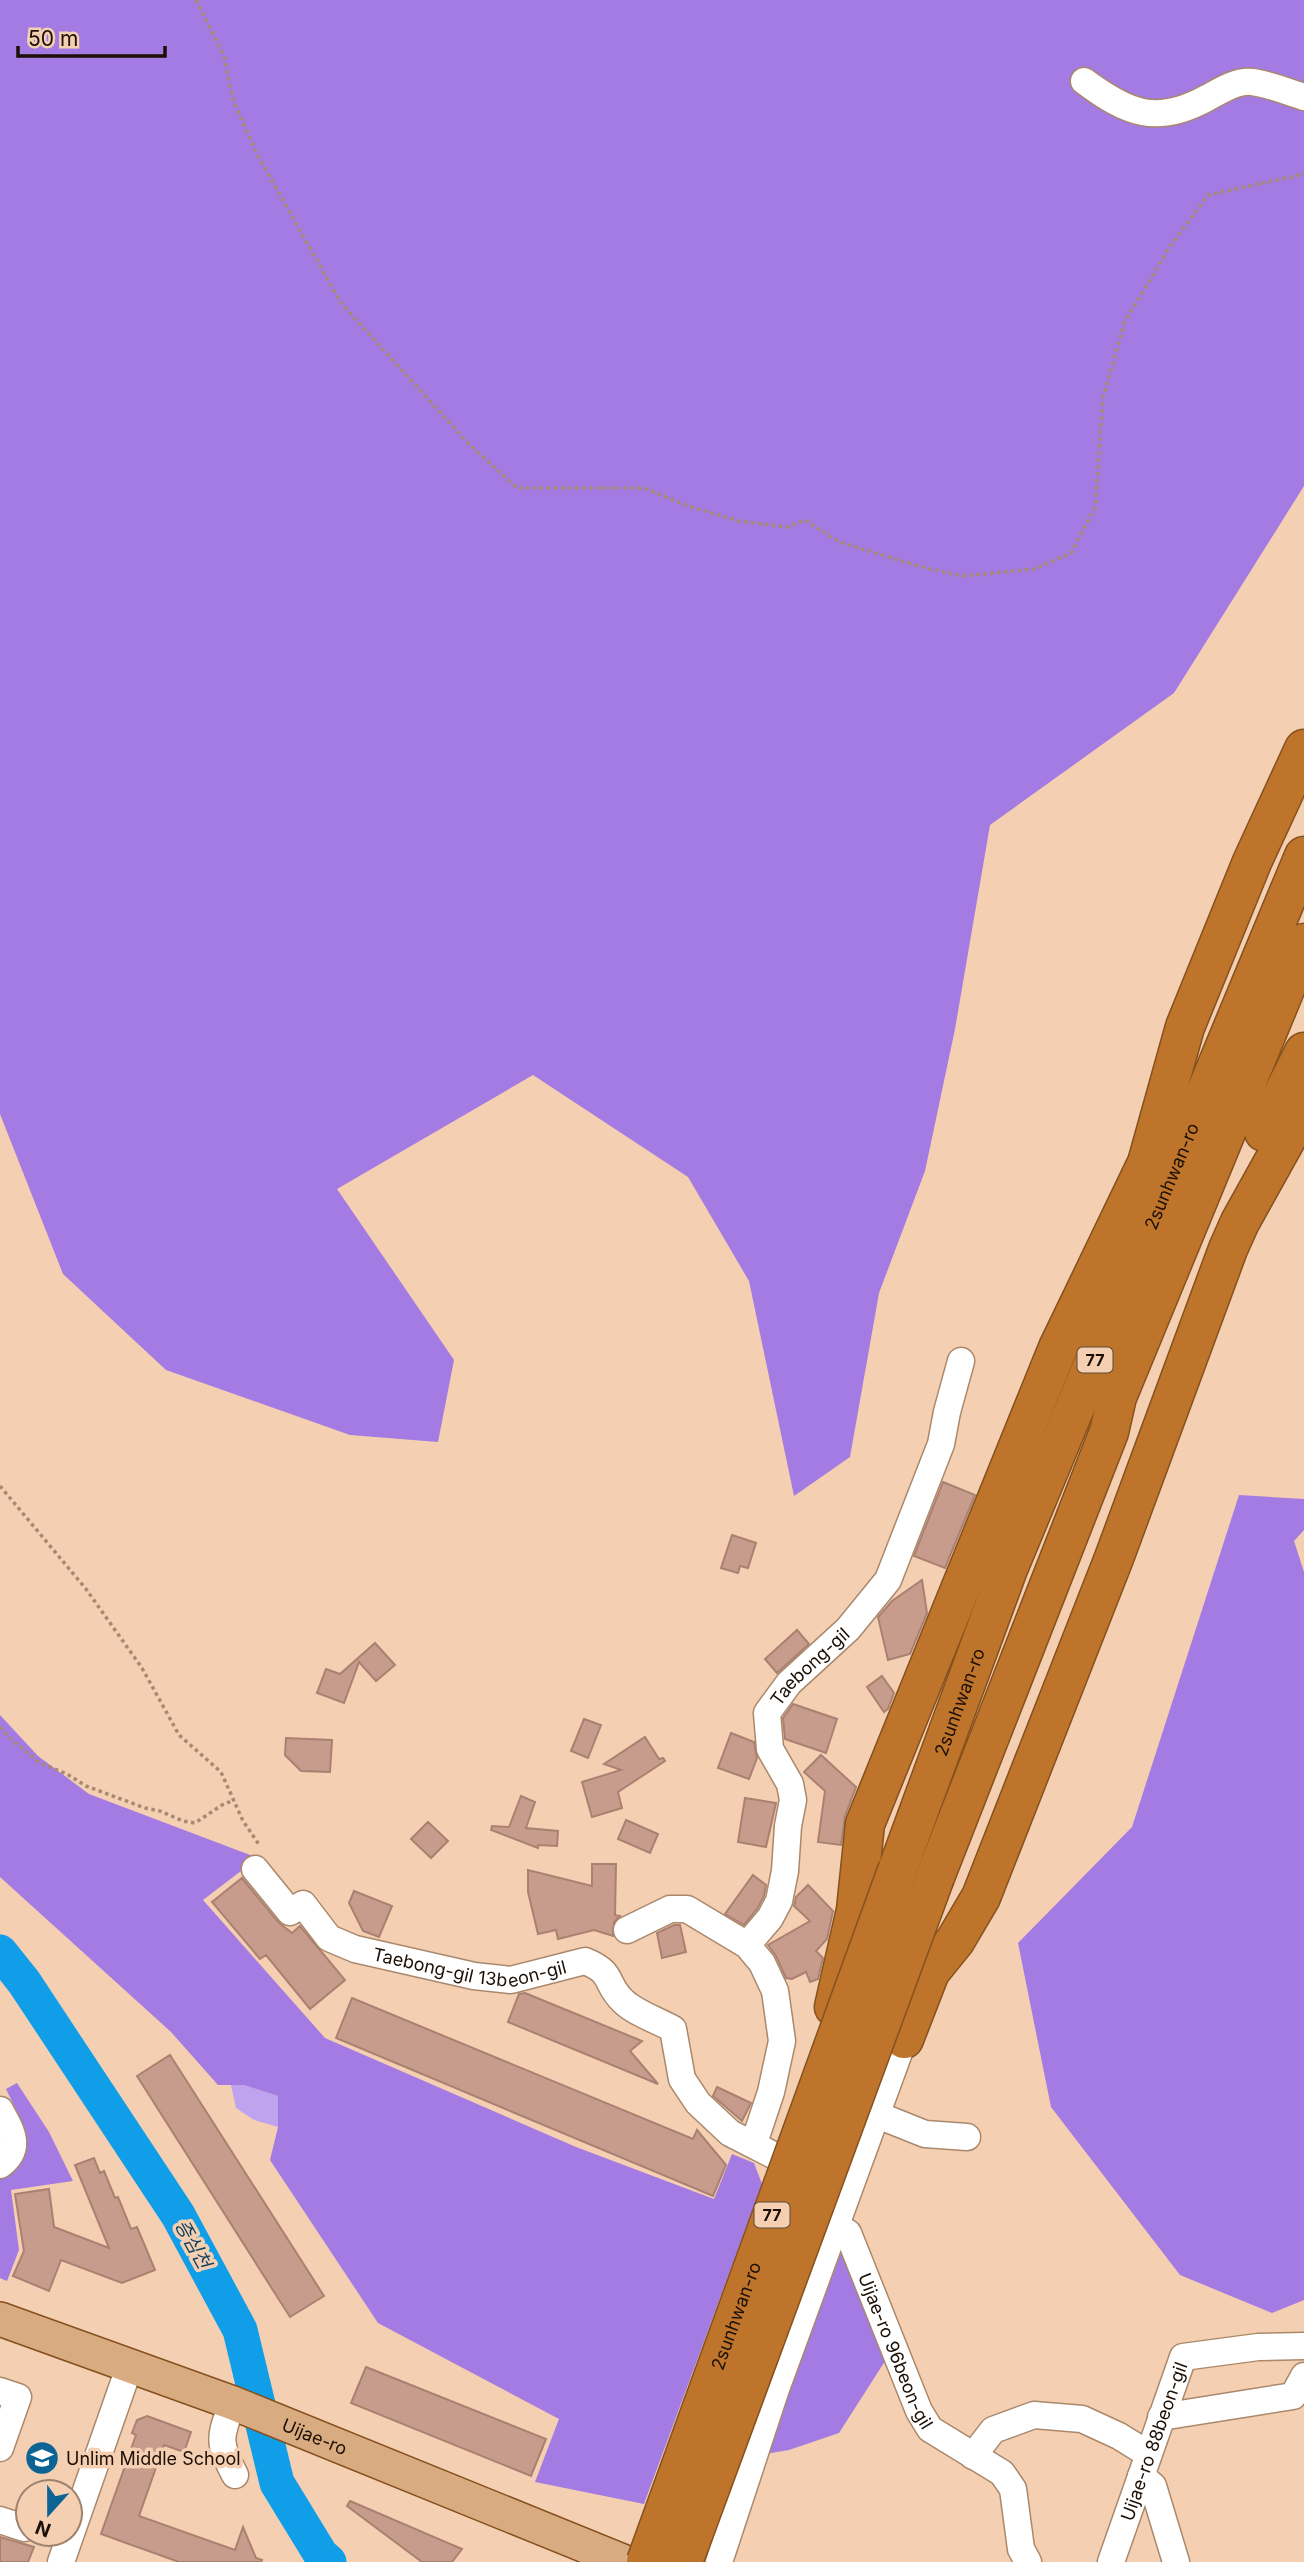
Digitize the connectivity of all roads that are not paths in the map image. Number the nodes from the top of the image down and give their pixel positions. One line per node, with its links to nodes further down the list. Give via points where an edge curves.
1 (1084, 81): 2 (street, via 1132,111 1149,113 1196,104 1225,88 1251,81)
2 (1304, 97)
3 (1304, 749): 13 (highway, via 1185,1027 1147,1163 1058,1348 865,1824 856,1910)
4 (1304, 856): 37 (highway, 2sunhwan-ro / 77, bridge, via 1008,1569)
5 (1304, 943): 9 (highway, 2sunhwan-ro / 77, via 1117,1397)
6 (1304, 1052): 9 (highway, 77, via 1192,1258 1129,1405)
7 (1304, 1107): 14 (highway, via 1228,1248 1114,1558 981,1897 930,1972)
8 (961, 1361): 12 (street, Taebong-gil, via 942,1444 888,1580 848,1629 789,1683 767,1713 770,1749 790,1784 793,1800 779,1901)
9 (1109, 1432): 38 (highway, 2sunhwan-ro / 77, bridge, via 935,1877)
10 (260, 1861): 19 (street, Taebong-gil 13beon-gil, via 290,1912 303,1904 329,1938 355,1949 511,1980 574,1962 595,1965 607,1973 624,2003 673,2029 682,2079 698,2103 730,2133)
11 (627, 1930): 12 (street, via 670,1909 687,1909)
12 (747, 1945): 19 (street, via 762,1963 775,1992 782,2041)
13 (832, 2013): 20 (street)
14 (904, 2039): 22 (street)
15 (897, 2087): 17 (street)
16 (0, 2110): 21 (street, via 13,2132 14,2144)
17 (885, 2118): 18 (street, via 925,2134); 22 (street)
18 (967, 2137)
19 (754, 2143): 20 (street)
20 (781, 2160): 22 (street, Uijae-ro 96beon-gil); 36 (street, via 722,2301)
21 (0, 2165)
22 (840, 2228): 31 (street, Uijae-ro 96beon-gil, via 856,2248 919,2411 930,2429); 39 (street, via 776,2389)
23 (0, 2319): 25 (main road, Uijae-ro)
24 (1304, 2346): 29 (street, Uijae-ro 88beon-gil, via 1183,2357)
25 (130, 2365): 28 (main road, Uijae-ro); 34 (street)
26 (1304, 2376): 29 (street, via 1293,2396)
27 (0, 2391): 30 (street, via 18,2397)
28 (233, 2403): 33 (street, via 221,2430 223,2452); 35 (main road, Uijae-ro)
29 (1161, 2417): 32 (street, Uijae-ro 88beon-gil)
30 (0, 2448)
31 (973, 2456): 32 (street, via 993,2430 1034,2415 1082,2419 1119,2436); 40 (street, Uijae-ro 96beon-gil, via 1002,2473 1013,2489 1021,2549)
32 (1144, 2465): 41 (street, Uijae-ro 88beon-gil); 42 (street)
33 (235, 2475)
34 (61, 2562)
35 (625, 2562)
36 (632, 2562)
37 (646, 2562)
38 (683, 2562)
39 (719, 2562)
40 (1028, 2562)
41 (1111, 2562)
42 (1176, 2562)

